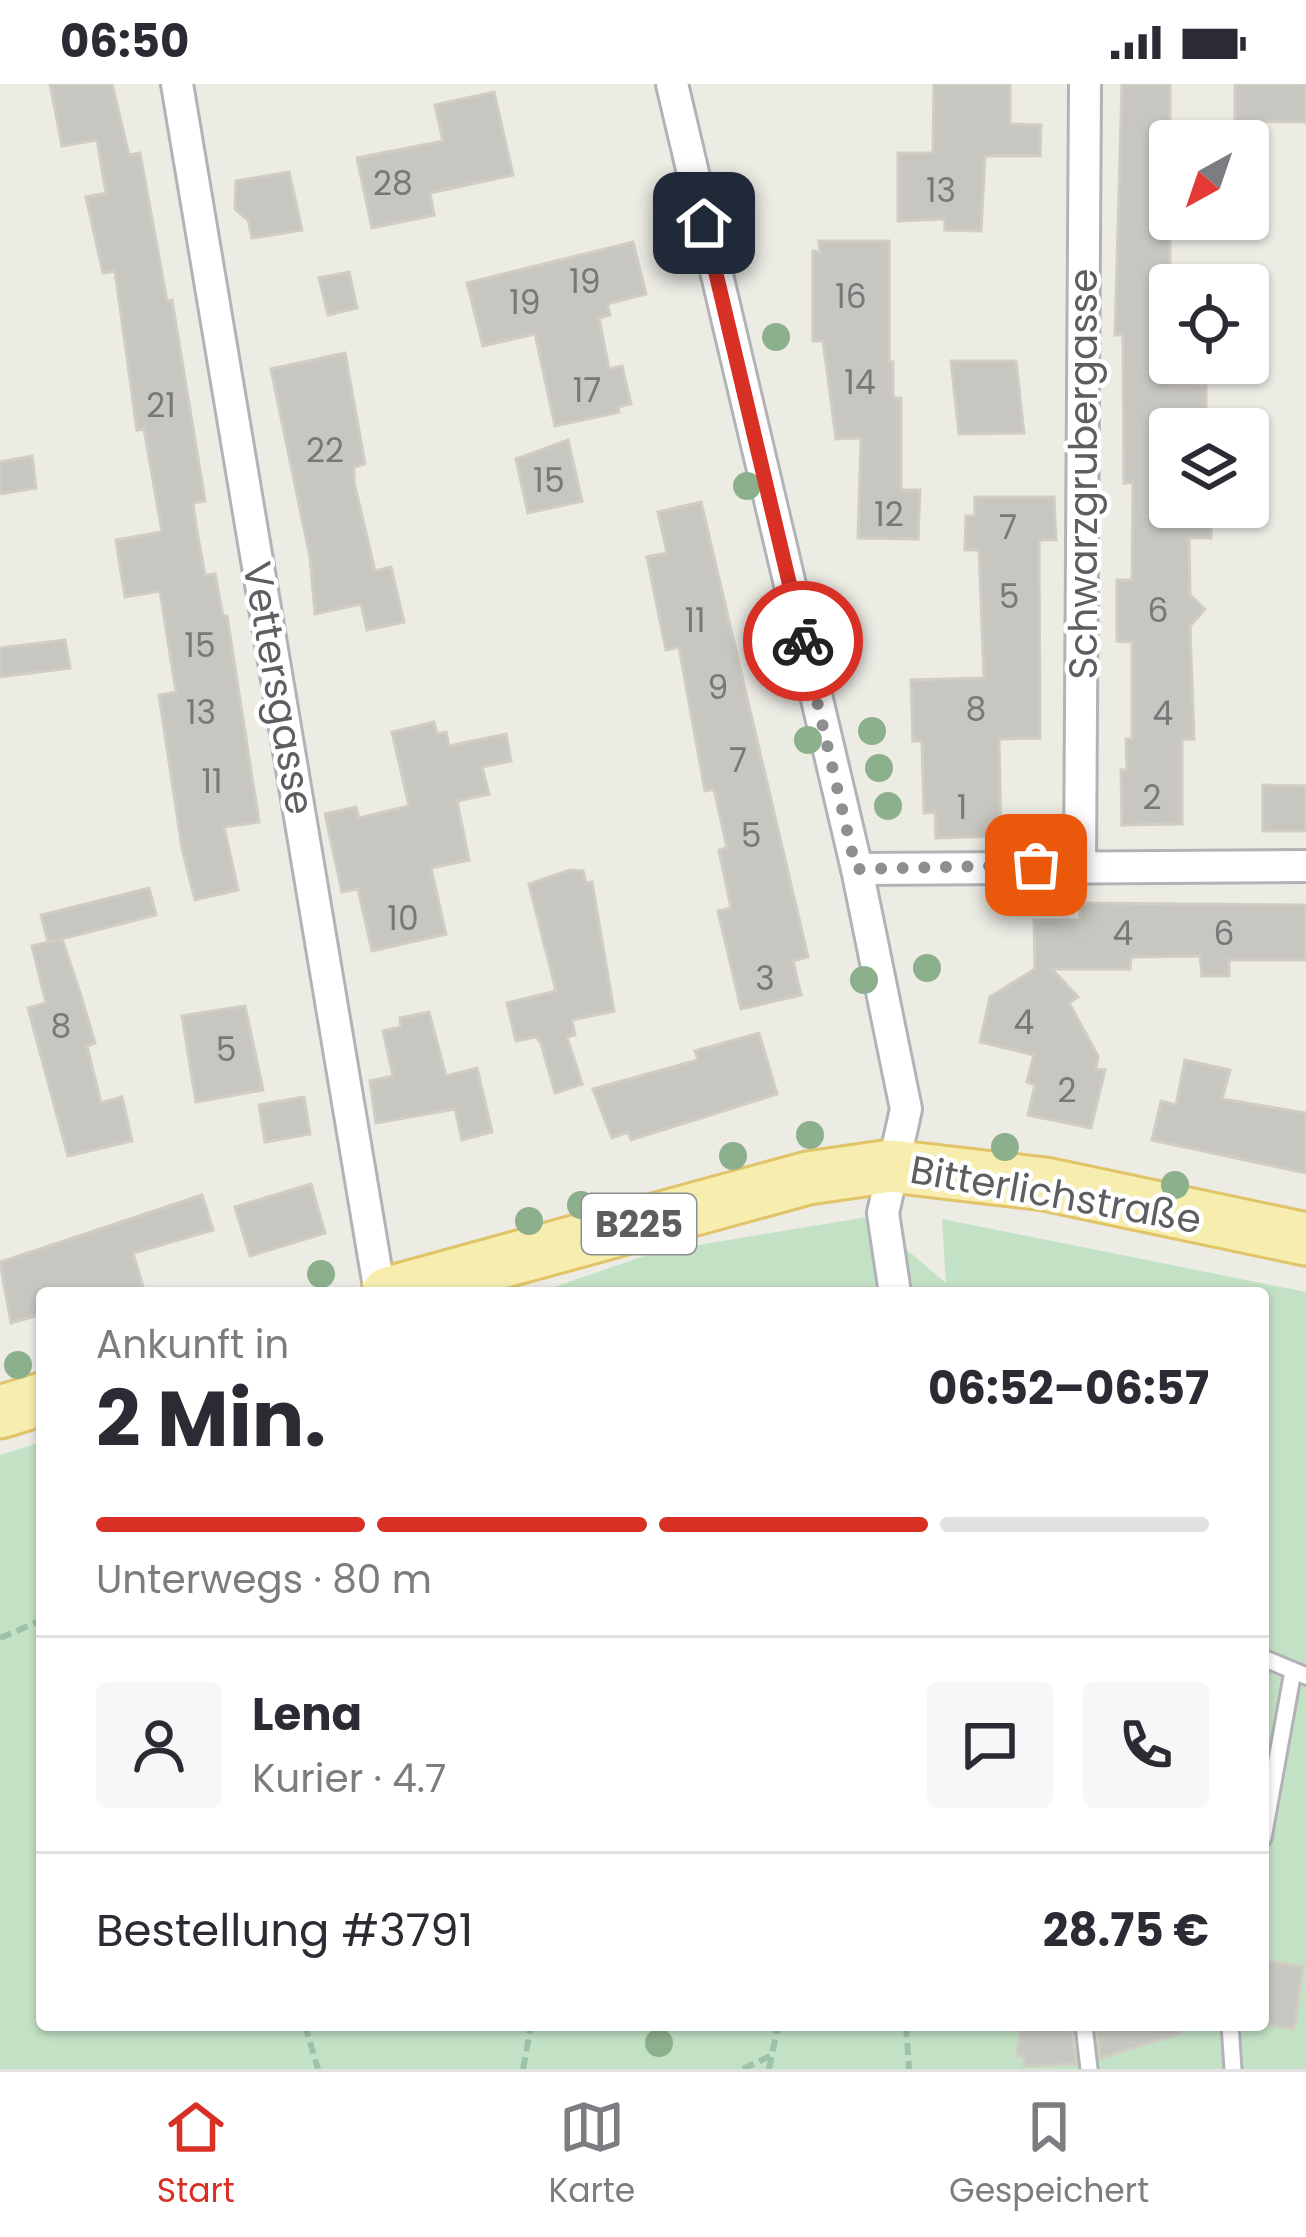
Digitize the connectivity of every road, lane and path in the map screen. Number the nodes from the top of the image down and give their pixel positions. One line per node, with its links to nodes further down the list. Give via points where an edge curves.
1 (177, 84): 9 (street, Vettersgasse)
2 (672, 84): 6 (street)
3 (1085, 84): 4 (street, Schwarzgrubergasse)
4 (1080, 864): 5 (street); 6 (street)
5 (1306, 866)
6 (856, 869): 7 (street, via 906,1109)
7 (891, 1166): 8 (main road, Bitterlichstraße / B225, via 1045,1184); 10 (main road, Bitterlichstraße / B225, via 808,1178); 11 (street, via 883,1213)
8 (1306, 1239)
9 (383, 1287)
10 (406, 1287)
11 (894, 1287)
12 (36, 1402): 13 (main road)
13 (0, 1412)
14 (36, 1623): 15 (path)
15 (0, 1638)
16 (1269, 1661): 17 (lane)
17 (1299, 1674): 18 (lane)
18 (1269, 1811)
19 (307, 2031): 26 (path)
20 (529, 2031): 27 (path)
21 (777, 2031): 25 (path)
22 (906, 2031): 30 (path)
23 (1085, 2031): 31 (lane)
24 (1230, 2031): 32 (lane)
25 (772, 2056): 28 (path); 29 (path)
26 (319, 2069)
27 (524, 2069)
28 (743, 2069)
29 (769, 2069)
30 (909, 2069)
31 (1089, 2069)
32 (1233, 2069)

